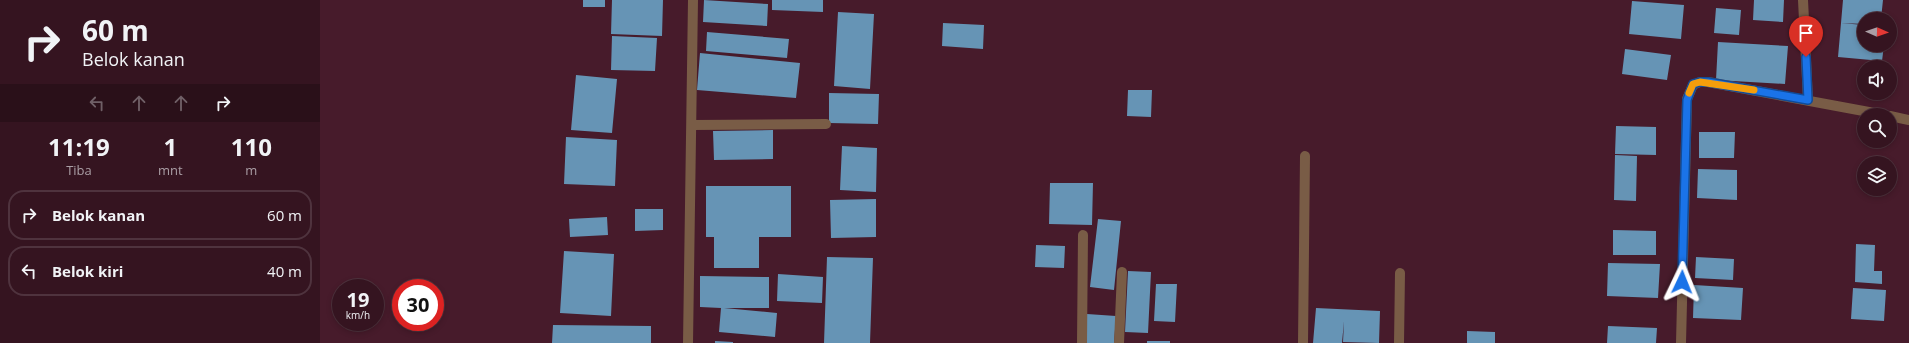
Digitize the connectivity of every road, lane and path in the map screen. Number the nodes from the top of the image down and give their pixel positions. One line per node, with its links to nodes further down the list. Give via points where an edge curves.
1 (693, 0): 8 (street)
2 (1803, 0): 3 (street)
3 (1808, 100): 4 (street); 18 (street, via 1708,82 1693,84 1689,91)
4 (1857, 110)
5 (1897, 117): 6 (street)
6 (1909, 120)
7 (826, 124): 8 (street)
8 (692, 125): 13 (street)
9 (1305, 156): 16 (street)
10 (1083, 235): 14 (street)
11 (1122, 272): 15 (street)
12 (1400, 273): 17 (street)
13 (688, 343)
14 (1082, 343)
15 (1119, 343)
16 (1302, 343)
17 (1399, 343)
18 (1681, 343)

